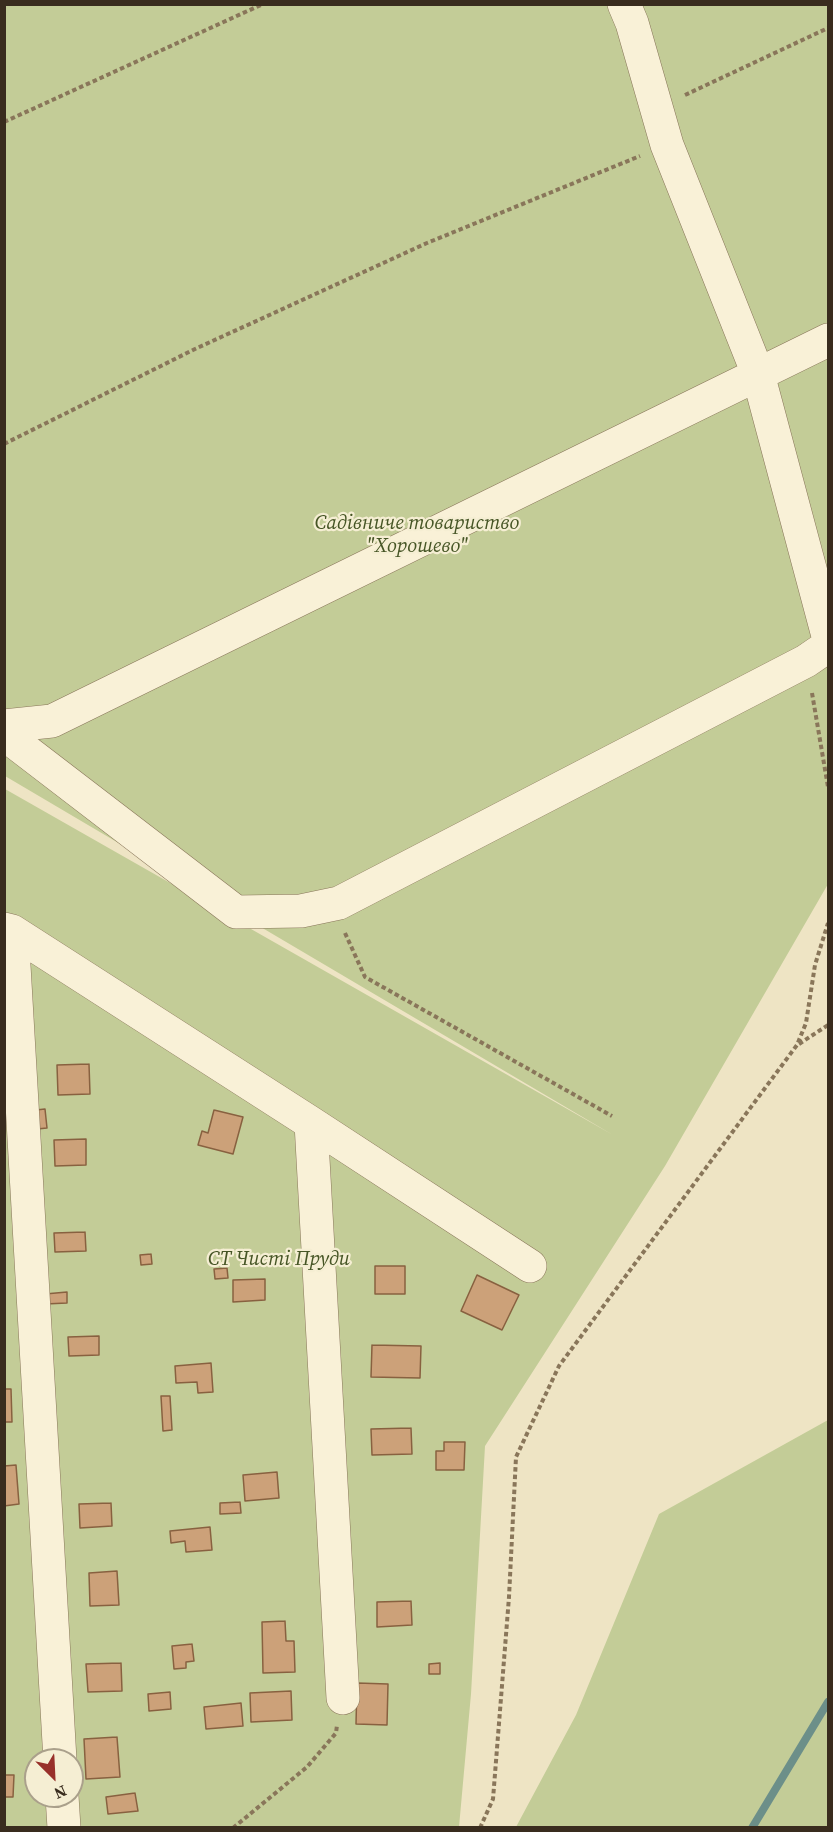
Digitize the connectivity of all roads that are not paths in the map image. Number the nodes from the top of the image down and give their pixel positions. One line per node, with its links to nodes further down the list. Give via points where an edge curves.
1 (624, 4): 3 (lane, via 667,145)
2 (828, 340): 3 (lane)
3 (758, 374): 4 (lane); 6 (lane, via 52,721)
4 (828, 636)
5 (817, 653): 7 (lane, via 339,903 301,911 236,912)
6 (4, 726)
7 (4, 734)
8 (8, 930): 9 (lane); 12 (lane)
9 (311, 1123): 10 (lane); 11 (lane)
10 (530, 1266)
11 (343, 1698)
12 (59, 1748)
13 (63, 1808): 14 (lane)
14 (64, 1827)

